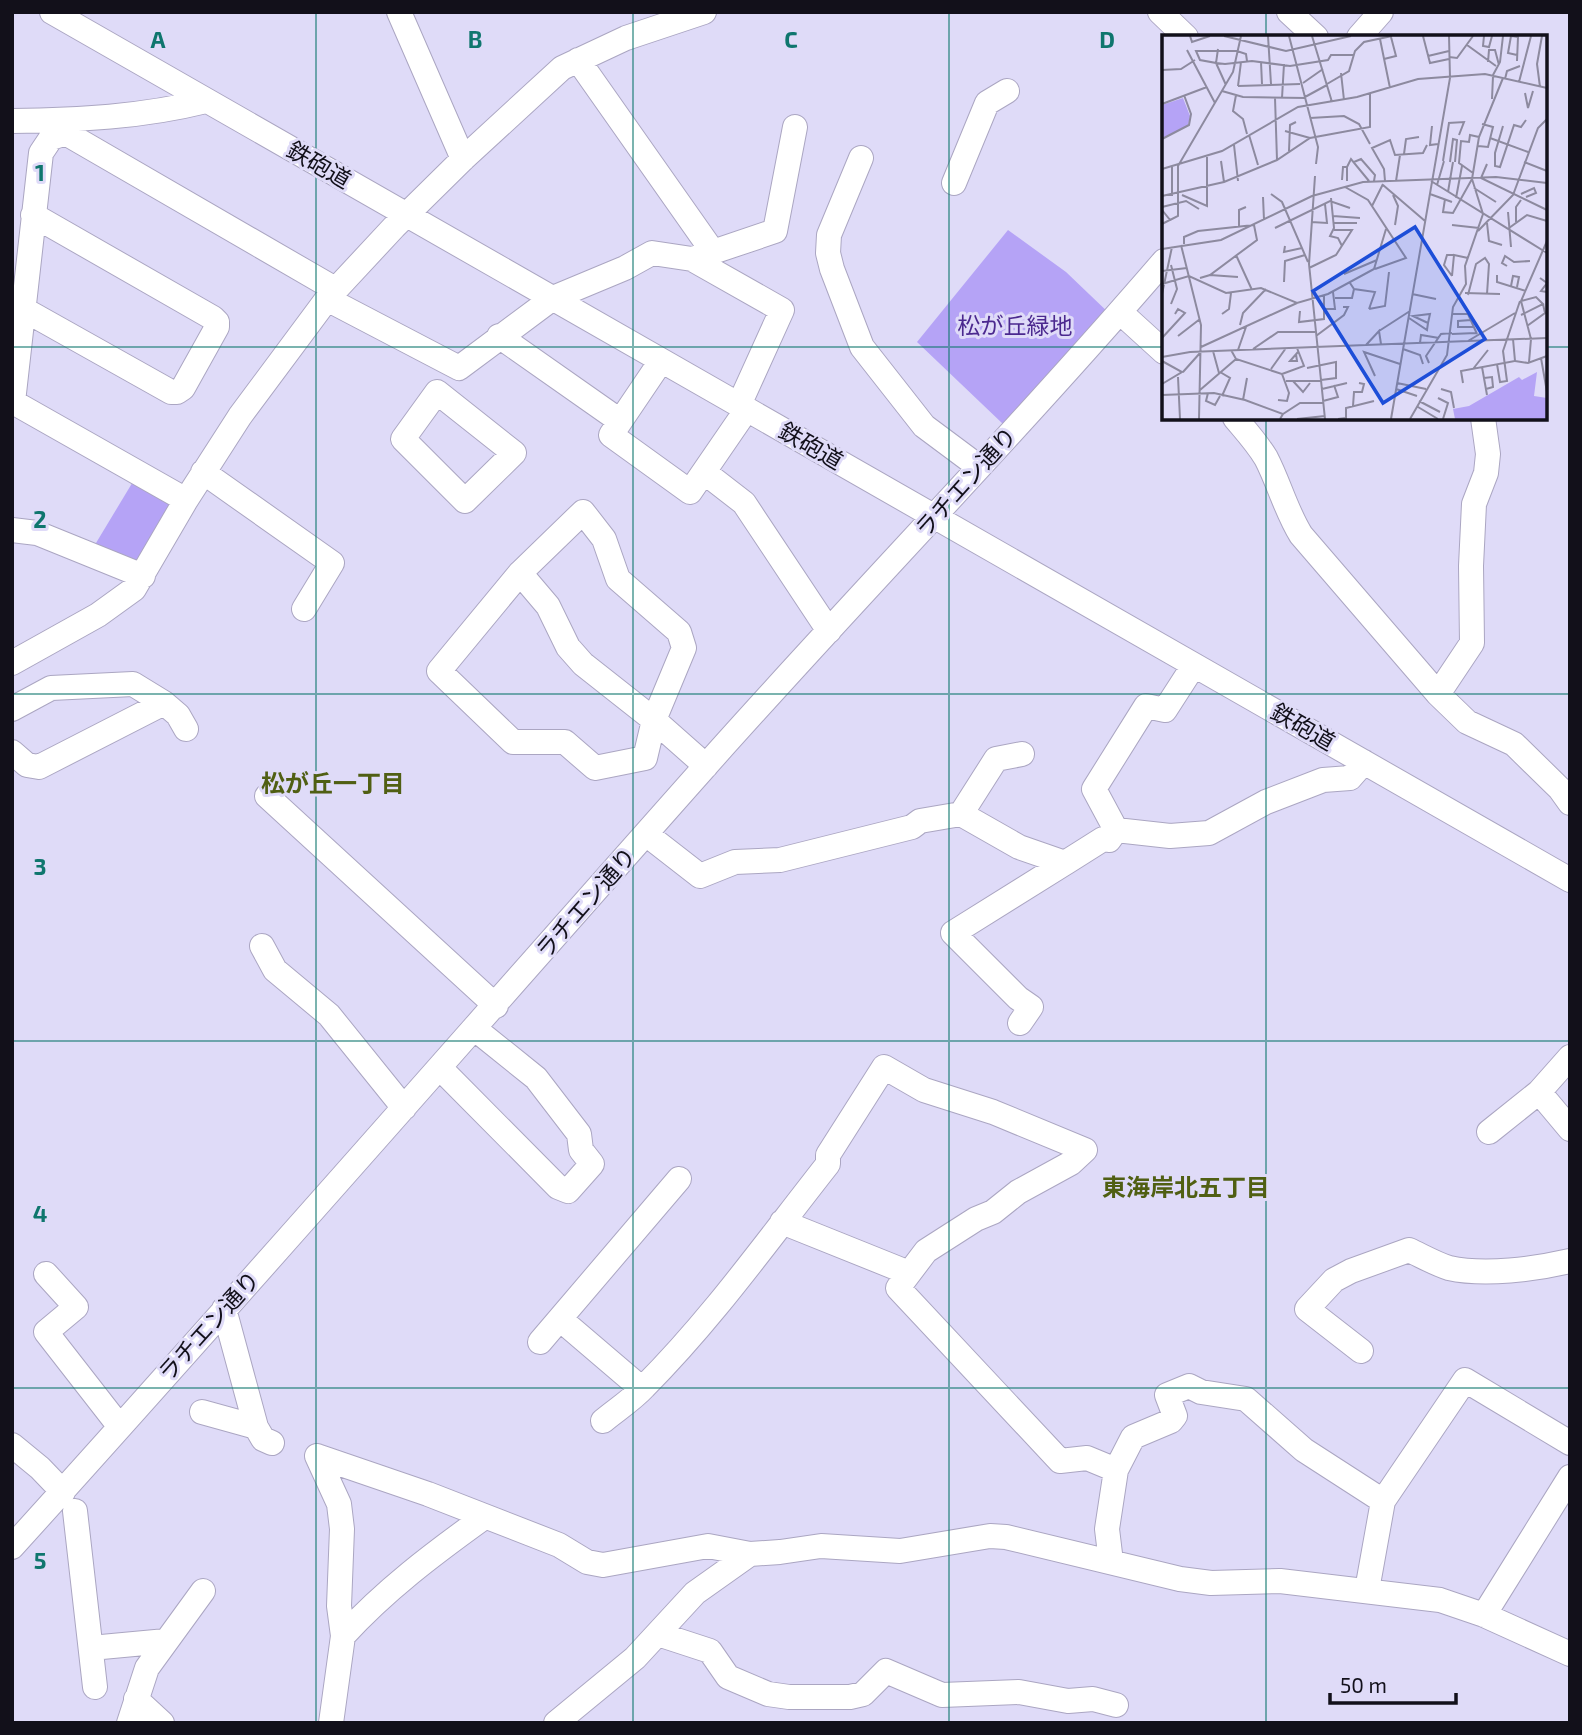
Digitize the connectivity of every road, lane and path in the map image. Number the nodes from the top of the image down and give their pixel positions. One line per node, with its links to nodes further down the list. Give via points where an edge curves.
1 (52, 12): 12 (street, 鉄砲道)
2 (399, 12): 17 (street)
3 (704, 12): 10 (street)
4 (1160, 12): 7 (street)
5 (1289, 12): 8 (street)
6 (1381, 12): 9 (street)
7 (1184, 35)
8 (1314, 35)
9 (1361, 35)
10 (578, 60): 17 (street, via 552,76); 21 (street)
11 (1007, 91): 18 (street, via 987,103)
12 (206, 101): 14 (street, via 166,111 71,121); 20 (street, 鉄砲道)
13 (12, 121): 14 (street)
14 (57, 127): 19 (street, via 41,153); 23 (street)
15 (795, 127): 21 (street, via 775,231)
16 (861, 158): 36 (street, via 829,235 832,269 862,347 923,426)
17 (463, 159): 20 (street)
18 (954, 183)
19 (33, 215): 25 (street); 25 (street, via 213,318 217,327 183,388 171,392)
20 (407, 216): 23 (street); 24 (street, 鉄砲道)
21 (702, 255): 24 (street, via 652,253); 32 (street, via 782,310)
22 (1162, 263): 26 (street, ラチエン通り)
23 (331, 294): 30 (street); 38 (street)
24 (552, 298): 27 (street); 29 (street, 鉄砲道)
25 (23, 309): 39 (street, via 13,402)
26 (1120, 312): 28 (street); 36 (street, ラチエン通り)
27 (499, 336): 30 (street); 35 (street)
28 (1162, 350)
29 (661, 361): 32 (street, 鉄砲道); 35 (street)
30 (459, 368): 31 (street)
31 (437, 392): 31 (street, via 403,439 465,501 514,453)
32 (743, 407): 37 (street); 40 (street, 鉄砲道)
33 (1237, 420): 48 (street, via 1267,461 1300,535)
34 (1483, 420): 48 (street, via 1488,454 1474,504 1472,643)
35 (620, 421): 37 (street, via 611,435 690,492)
36 (979, 467): 40 (street, ラチエン通り)
37 (704, 471): 45 (street, via 744,503)
38 (204, 472): 39 (street); 44 (street, via 331,563)
39 (186, 500): 43 (street)
40 (934, 516): 45 (street, ラチエン通り); 47 (street, 鉄砲道)
41 (12, 530): 43 (street, via 37,533)
42 (520, 573): 51 (street, via 548,606 568,647 583,664); 51 (street, via 583,512 604,539 618,579 679,632 684,648); 51 (street, via 439,671 513,742 565,742 595,768 645,758)
43 (143, 576): 46 (street, via 134,589 98,615)
44 (304, 609)
45 (829, 631): 56 (street, ラチエン通り)
46 (12, 663)
47 (1194, 665): 55 (street, 鉄砲道); 60 (street, via 1165,710 1146,706 1094,789)
48 (1438, 694): 58 (street, via 1467,722 1514,744)
49 (17, 699): 50 (street, via 51,688 133,684)
50 (164, 703): 52 (street); 53 (street, via 39,767 27,765)
51 (654, 720): 56 (street)
52 (186, 729)
53 (12, 752)
54 (1022, 754): 59 (street, via 996,759)
55 (1364, 762): 60 (street, via 1350,778 1323,780 1266,802 1209,833 1170,836); 63 (street, 鉄砲道)
56 (706, 766): 61 (street, ラチエン通り)
57 (267, 796): 65 (street)
58 (1570, 803)
59 (961, 814): 61 (street, via 780,860 735,862 700,876); 62 (street, via 1019,847)
60 (1116, 830): 62 (street, via 1109,840 1103,839)
61 (646, 834): 65 (street, ラチエン通り)
62 (1065, 863): 66 (street, via 953,933 1031,1007)
63 (1570, 880)
64 (262, 946): 71 (street, via 275,970 330,1015)
65 (496, 1006): 67 (street, ラチエン通り)
66 (1020, 1023)
67 (475, 1029): 69 (street, ラチエン通り); 69 (street, via 537,1078 579,1134 581,1150 592,1164 568,1191)
68 (1570, 1057): 70 (street)
69 (440, 1068): 71 (street, ラチエン通り)
70 (1539, 1092): 72 (street); 73 (street)
71 (404, 1108): 79 (street, ラチエン通り)
72 (1570, 1129)
73 (1489, 1132)
74 (679, 1179): 80 (street)
75 (782, 1222): 77 (street); 77 (street, via 828,1164 828,1155 884,1067 924,1090 1085,1150 1072,1163 926,1251); 83 (street, via 687,1342)
76 (1570, 1261): 82 (street, via 1472,1270 1448,1267 1409,1251 1351,1271 1334,1280 1307,1309)
77 (909, 1273): 89 (street, via 898,1288 1060,1461 1087,1458)
78 (46, 1274): 86 (street, via 76,1307 46,1332)
79 (224, 1309): 84 (street, via 264,1435); 86 (street, ラチエン通り)
80 (561, 1319): 81 (street); 83 (street)
81 (540, 1342)
82 (1361, 1351)
83 (642, 1389): 85 (street)
84 (202, 1412)
85 (603, 1421)
86 (120, 1427): 91 (street, ラチエン通り)
87 (1570, 1443): 92 (street, via 1465,1380)
88 (12, 1445): 91 (street)
89 (1116, 1470): 92 (street, via 1133,1437 1175,1416 1167,1395 1189,1386 1246,1399 1304,1450); 96 (street, via 1107,1529)
90 (1570, 1477): 99 (street)
91 (69, 1501): 94 (street, ラチエン通り); 103 (street)
92 (1383, 1501): 97 (street)
93 (483, 1518): 95 (street, via 603,1565 708,1546); 101 (street, via 415,1568); 101 (street, via 317,1456 339,1504)
94 (12, 1547)
95 (750, 1554): 96 (street, via 821,1546 900,1551 990,1536); 100 (street, via 695,1593)
96 (1111, 1562): 97 (street, via 1211,1583 1280,1581)
97 (1367, 1590): 99 (street, via 1440,1600)
98 (203, 1591): 102 (street)
99 (1484, 1615): 104 (street)
100 (658, 1634): 106 (street, via 710,1651 728,1676 768,1694 850,1697 863,1694 886,1671 942,1695 1019,1692); 110 (street)
101 (343, 1636): 109 (street)
102 (166, 1641): 103 (street); 107 (street, via 147,1668)
103 (91, 1648): 105 (street)
104 (1570, 1654)
105 (95, 1687)
106 (1116, 1705)
107 (133, 1711): 108 (street)
108 (162, 1723)
109 (331, 1723)
110 (556, 1723)

